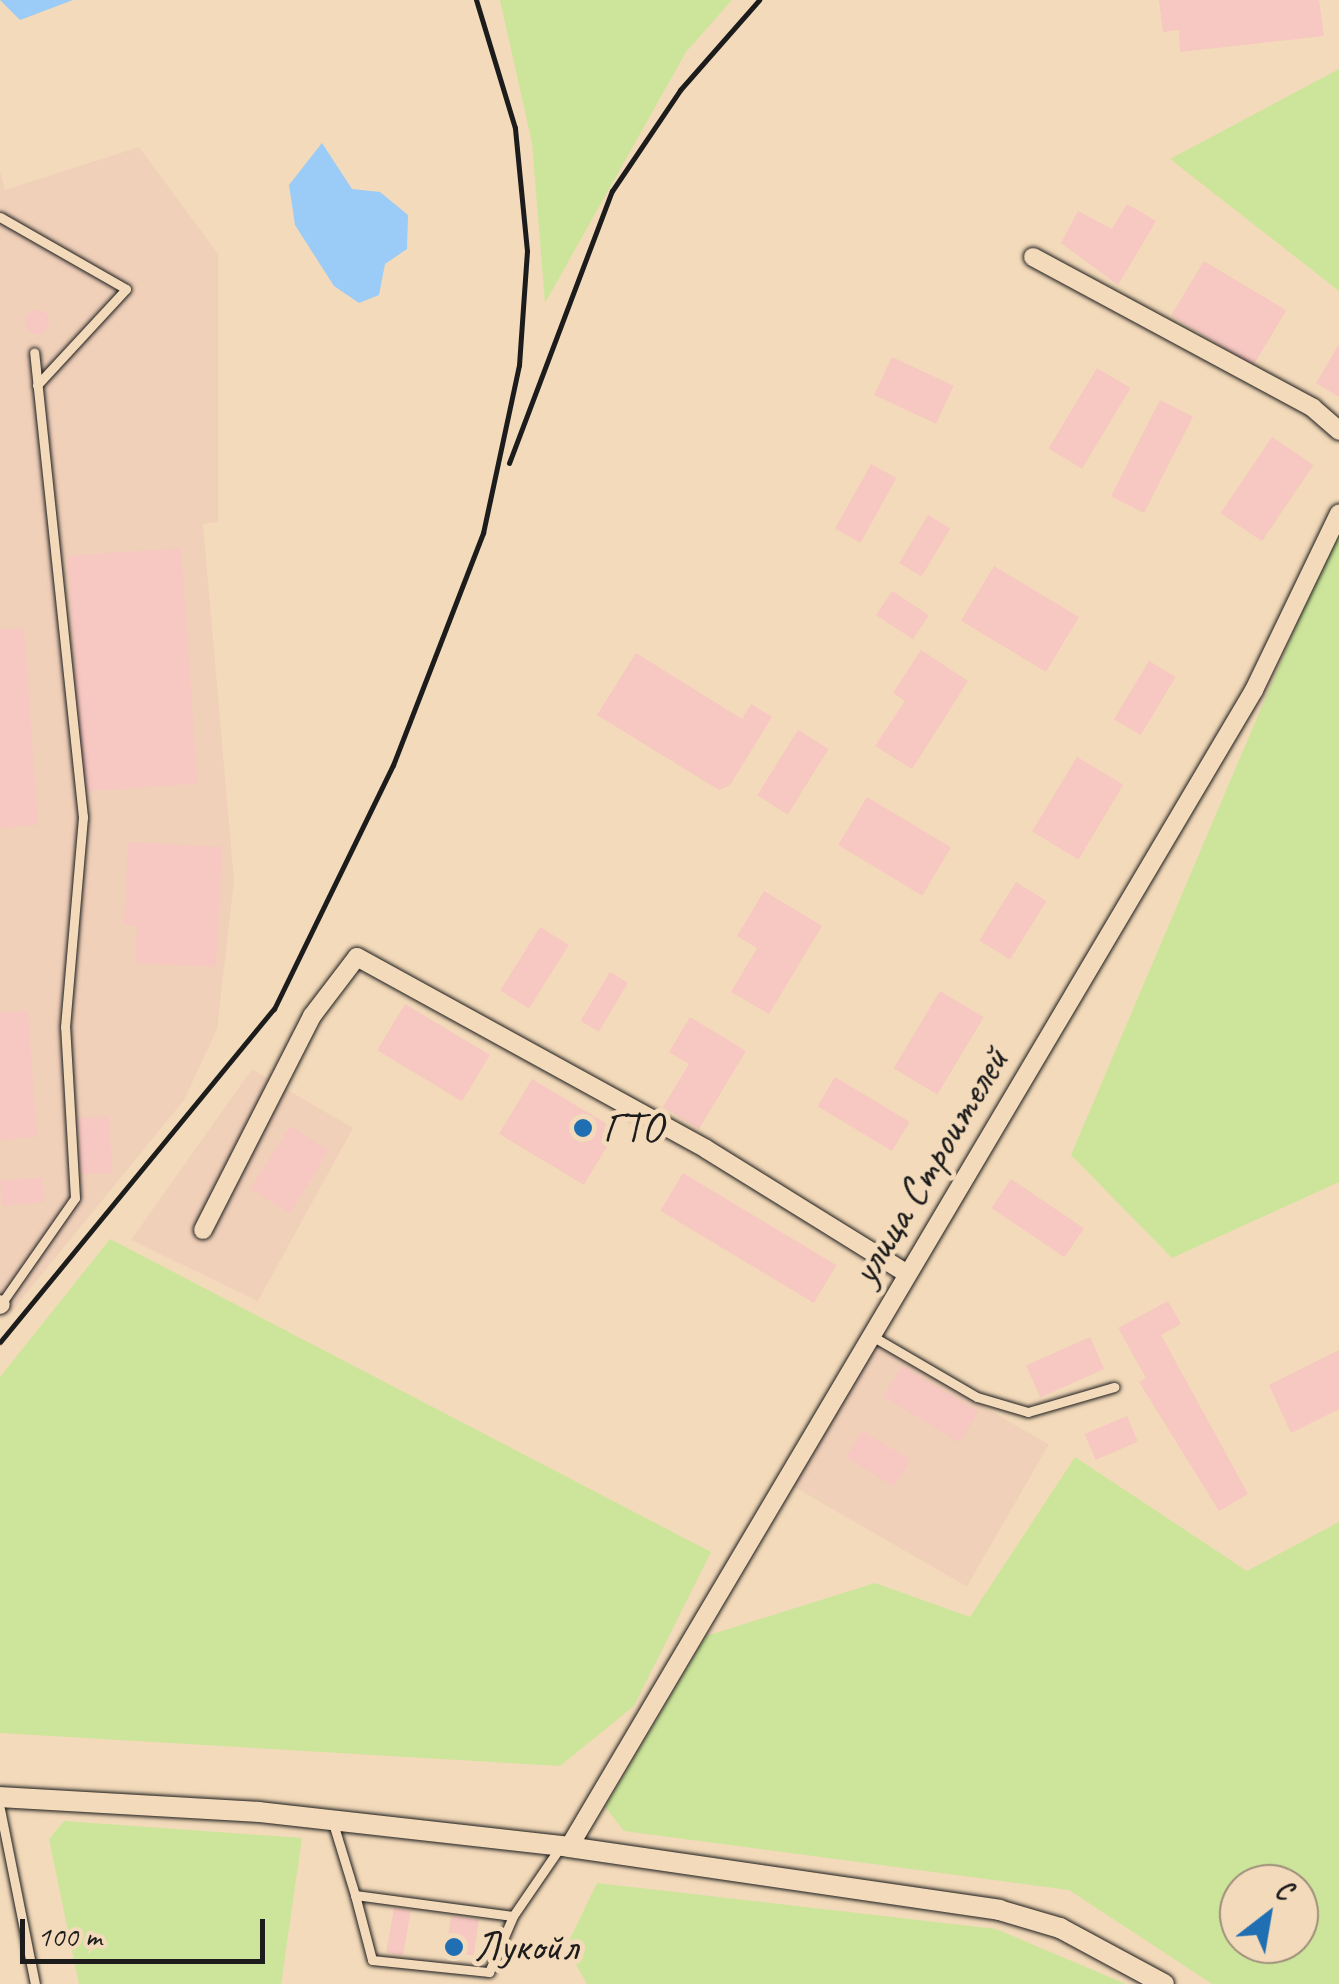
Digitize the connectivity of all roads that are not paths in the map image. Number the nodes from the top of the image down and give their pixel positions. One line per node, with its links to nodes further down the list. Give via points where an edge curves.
1 (0, 217): 4 (lane, via 126,289)
2 (1033, 256): 5 (street, via 1313,408)
3 (34, 352): 4 (lane)
4 (37, 385): 9 (lane, via 83,817 66,1027 75,1198)
5 (1339, 431)
6 (1339, 514): 8 (street, улица Строителей, via 1254,690)
7 (204, 1230): 8 (street, via 312,1016 357,956 706,1149)
8 (906, 1273): 10 (street, улица Строителей)
9 (0, 1305)
10 (872, 1336): 11 (lane, via 977,1397 1028,1412); 15 (street, улица Строителей)
11 (1114, 1387)
12 (0, 1797): 14 (street)
13 (0, 1809): 18 (lane)
14 (332, 1820): 15 (street); 16 (lane)
15 (565, 1847): 17 (lane); 19 (street, via 998,1910 1060,1928)
16 (355, 1895): 17 (lane); 17 (lane, via 372,1960 490,1972)
17 (513, 1916)
18 (34, 1984)
19 (1164, 1984)

